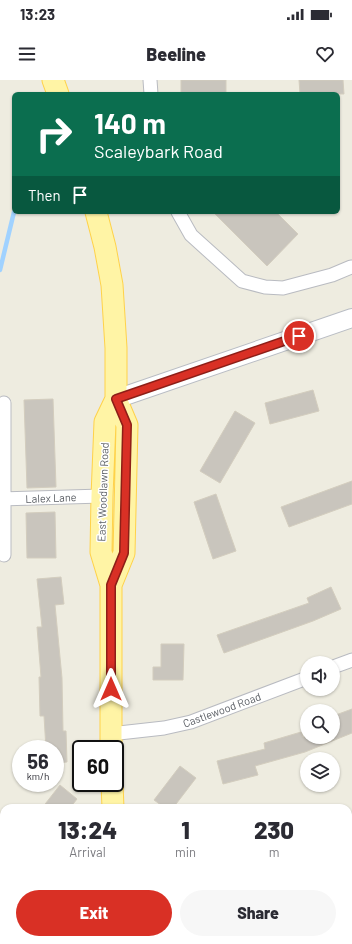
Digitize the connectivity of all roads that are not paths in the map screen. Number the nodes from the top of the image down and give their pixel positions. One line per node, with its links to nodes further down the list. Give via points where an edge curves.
1 (53, 80): 3 (main road)
2 (150, 80): 4 (street)
3 (57, 92)
4 (151, 92)
5 (97, 214): 9 (main road, East Woodlawn Road, via 112,285)
6 (179, 214): 7 (street, via 191,235 242,281 265,287 283,288)
7 (352, 268)
8 (352, 318): 9 (street)
9 (116, 399): 11 (main road, East Woodlawn Road, via 105,422); 14 (main road, East Woodlawn Road, via 127,425 124,553)
10 (4, 403): 12 (street)
11 (102, 496): 12 (street, Lalex Lane); 14 (main road, East Woodlawn Road, via 101,552)
12 (2, 499): 13 (street)
13 (4, 555)
14 (111, 585): 18 (main road, East Woodlawn Road)
15 (352, 660): 16 (street)
16 (340, 664)
17 (300, 681): 19 (street, Castlewood Road, via 191,722)
18 (111, 740)
19 (119, 740)
20 (112, 792): 21 (main road)
21 (113, 804)

